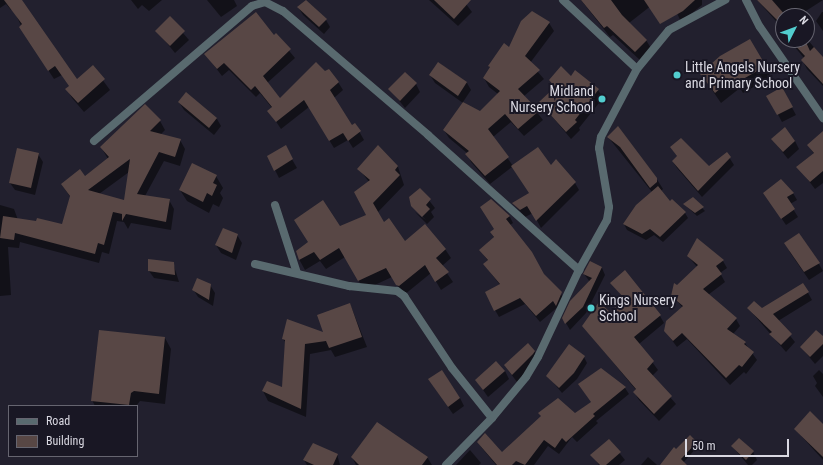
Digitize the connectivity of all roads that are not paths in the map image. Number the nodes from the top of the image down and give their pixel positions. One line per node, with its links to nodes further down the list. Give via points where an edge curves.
1 (562, 0): 4 (street)
2 (725, 0): 4 (street, via 670,30)
3 (746, 0): 5 (street, via 760,27)
4 (637, 69): 9 (street, via 601,138 599,148 609,207 607,220)
5 (823, 118)
6 (94, 140): 9 (street, via 252,6 265,2 283,11 428,135)
7 (275, 205): 10 (street)
8 (255, 264): 10 (street)
9 (579, 270): 11 (street, via 538,357)
10 (297, 273): 11 (street, via 349,286 397,292 404,296 452,368)
11 (492, 418): 12 (street)
12 (446, 465)

